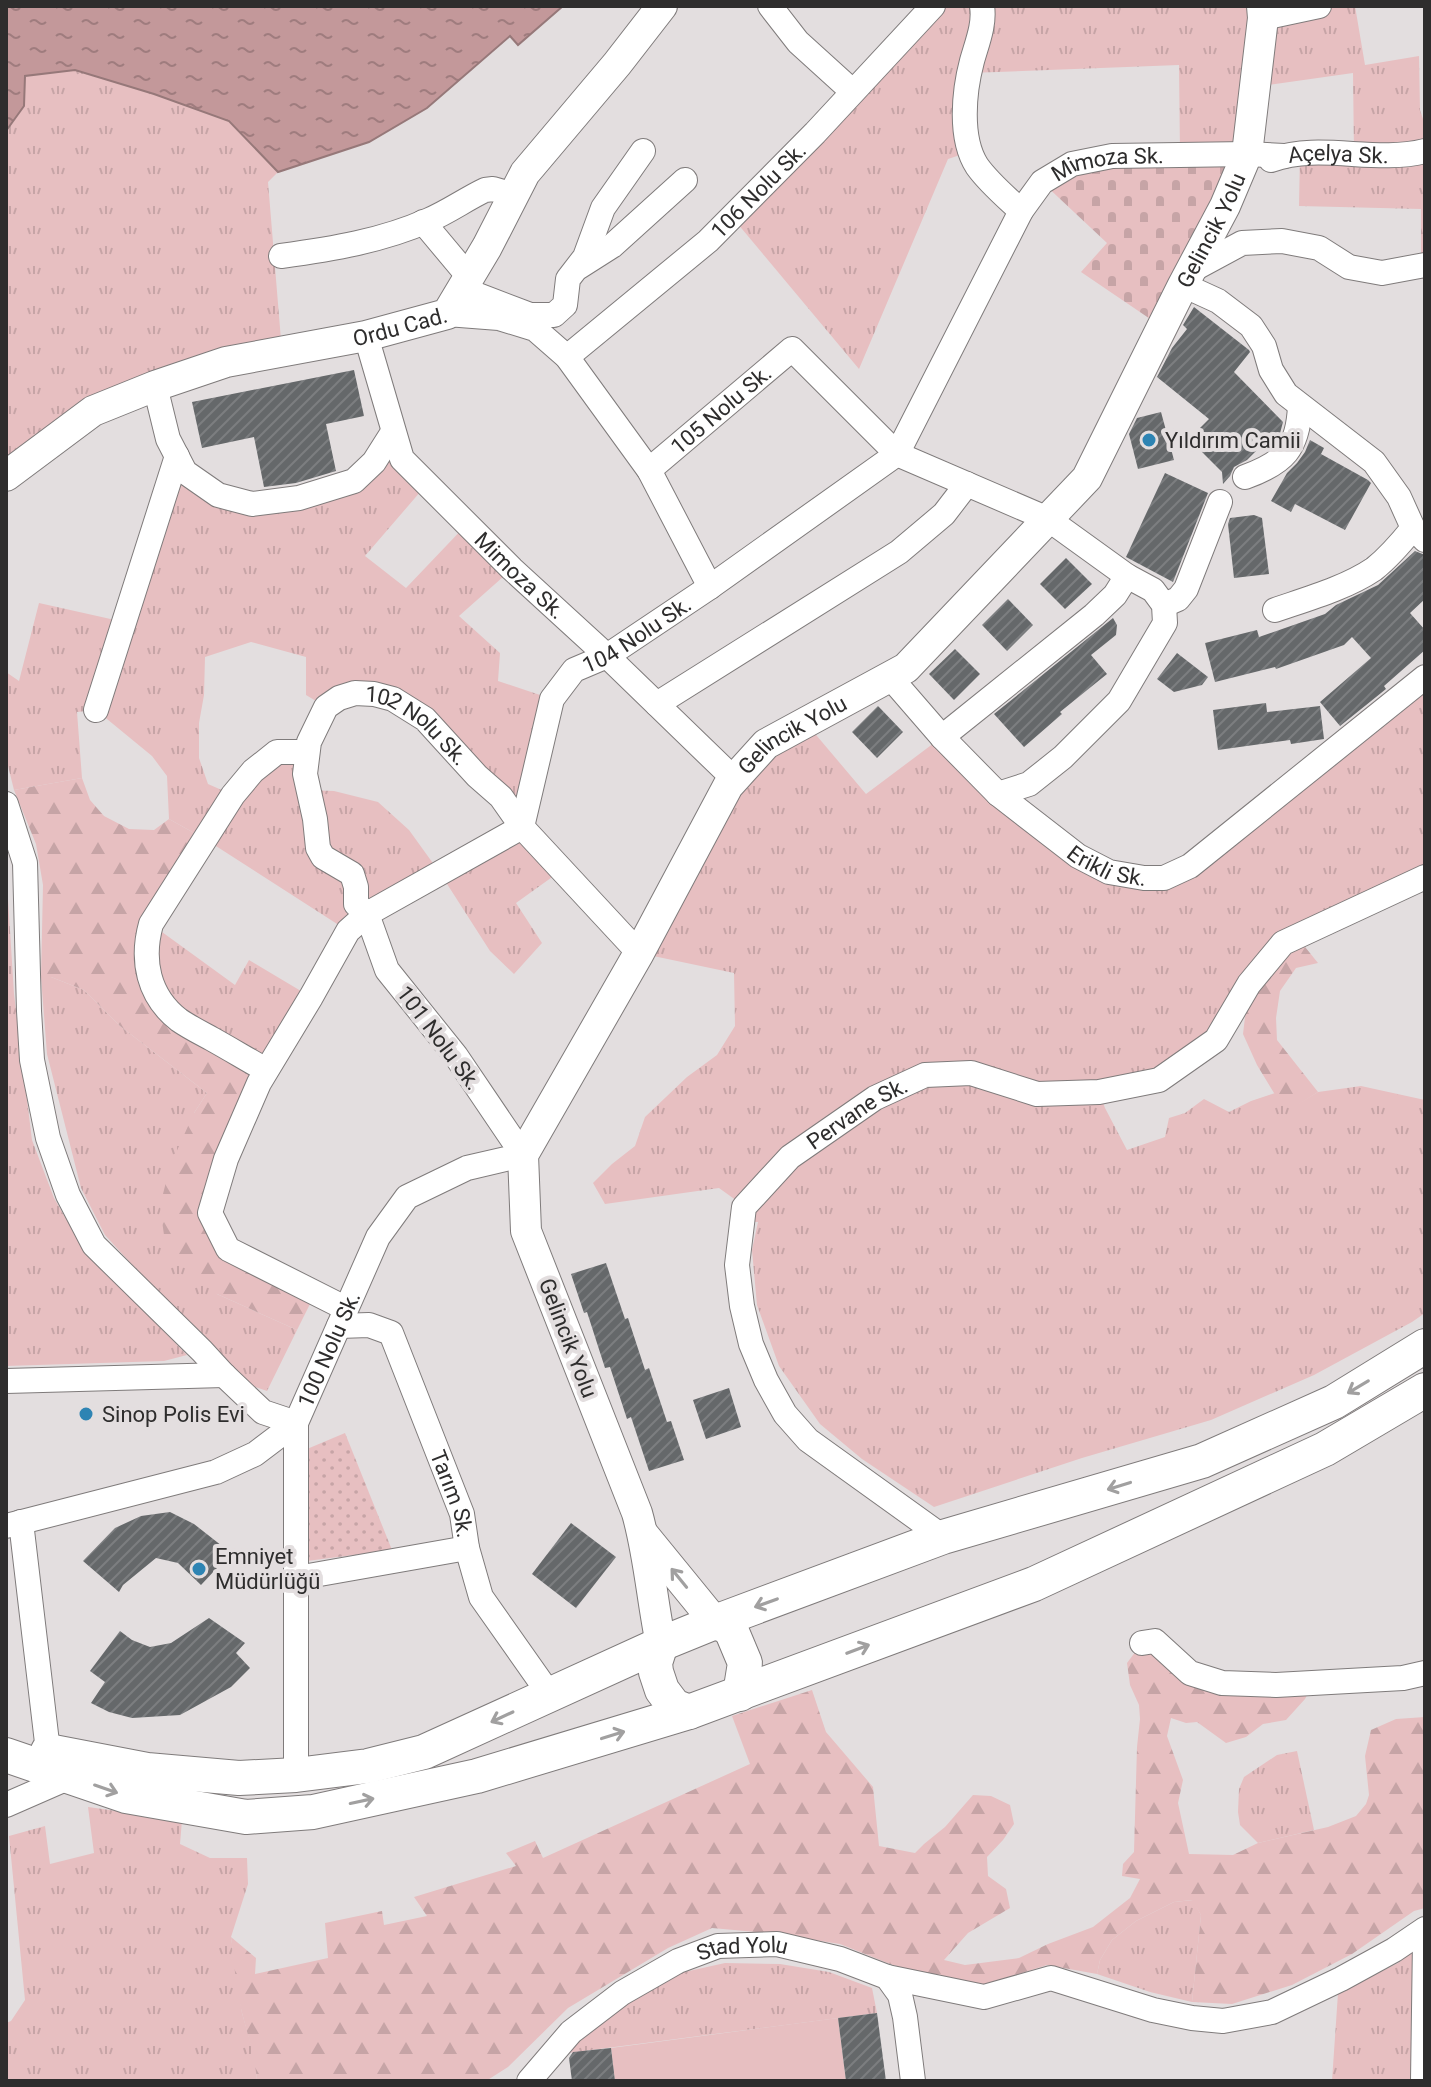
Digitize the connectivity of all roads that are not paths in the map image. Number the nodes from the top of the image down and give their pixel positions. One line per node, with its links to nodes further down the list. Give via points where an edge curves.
1 (662, 6): 13 (main road, via 525,173)
2 (770, 6): 7 (street, via 798,42)
3 (933, 6): 7 (street, 106 Nolu Sk.)
4 (982, 6): 15 (street, via 964,102 967,137 976,164)
5 (1319, 6): 6 (street)
6 (1262, 12): 10 (main road, Gelincik Yolu)
7 (852, 91): 25 (street, 106 Nolu Sk., via 708,241)
8 (643, 151): 19 (street, via 603,208 585,257)
9 (1425, 151): 11 (street, Açelya Sk.)
10 (1247, 154): 11 (street, Mimoza Sk.); 14 (main road, Gelincik Yolu); 15 (street, Mimoza Sk., via 1112,156 1072,164 1042,182)
11 (1284, 156): 14 (street, Açelya Sk., via 1258,165)
12 (685, 180): 19 (street, via 612,246)
13 (514, 195): 16 (street, via 485,190); 23 (main road)
14 (1225, 206): 21 (main road, Gelincik Yolu)
15 (1021, 211): 29 (street, Mimoza Sk.)
16 (423, 222): 17 (street, via 370,240); 23 (street)
17 (281, 256)
18 (1425, 265): 20 (street)
19 (574, 271): 23 (street, via 565,305 554,315 530,315)
20 (1382, 273): 21 (street, via 1349,267 1319,248 1282,241 1242,243); 22 (street)
21 (1187, 277): 27 (street, via 1251,326 1271,370); 36 (main road, Gelincik Yolu, via 1087,478)
22 (1425, 279)
23 (459, 293): 24 (main road, Ordu Cad.); 25 (street, via 499,318 535,329)
24 (366, 336): 26 (main road, Ordu Cad., via 226,362); 28 (street, Mimoza Sk.)
25 (567, 357): 31 (street)
26 (155, 386): 30 (street); 32 (main road, Ordu Cad., via 93,411)
27 (1300, 406): 33 (street, via 1299,430 1291,446 1267,469); 37 (street, via 1374,462)
28 (393, 432): 30 (street, via 354,481 299,498 252,504 218,495 185,472); 42 (street, Mimoza Sk., via 402,459)
29 (897, 454): 31 (street, 105 Nolu Sk., via 792,349); 34 (street); 39 (street, 104 Nolu Sk.)
30 (177, 456): 46 (street)
31 (649, 470): 39 (street)
32 (6, 476)
33 (1245, 477)
34 (967, 484): 36 (street); 45 (street, via 944,514 899,552)
35 (1220, 502): 40 (street, via 1186,589)
36 (1048, 519): 38 (street); 43 (main road, Gelincik Yolu, via 906,668)
37 (1419, 534): 41 (street, via 1372,570)
38 (1127, 576): 40 (street, via 1153,590); 47 (street, via 1094,615)
39 (710, 587): 42 (street, 104 Nolu Sk.)
40 (1164, 605): 50 (street, via 1165,623 1119,701 1029,784)
41 (1275, 610)
42 (607, 656): 45 (street, Mimoza Sk.); 52 (street, 104 Nolu Sk., via 574,670 552,699)
43 (890, 677): 47 (street, Erikli Sk.); 49 (main road, Gelincik Yolu, via 766,744)
44 (1425, 677): 50 (street, Erikli Sk., via 1190,866 1164,878 1109,872 1088,862)
45 (657, 704): 49 (street, Mimoza Sk.)
46 (96, 710)
47 (942, 737): 50 (street, Erikli Sk.)
48 (307, 752): 52 (street, 102 Nolu Sk., via 326,707 339,698 355,693 393,699 425,719 501,797); 54 (street, 102 Nolu Sk., via 305,774 318,848 323,857 352,874 356,904); 56 (street, via 277,752 253,771 151,924 146,942 158,999 179,1020)
49 (734, 779): 55 (main road, Gelincik Yolu)
50 (998, 794)
51 (6, 804): 60 (street, via 25,863 32,1060 48,1138 68,1195 94,1245)
52 (522, 827): 54 (street); 55 (street)
53 (1425, 877): 66 (street, Pervane Sk., via 1283,943 1249,984 1216,1040 1159,1080 1099,1092 1037,1094 971,1073 925,1075 875,1098 790,1157 744,1207 737,1265 742,1306 751,1344 785,1414 808,1440)
54 (367, 914): 56 (street, via 348,931); 57 (street, 101 Nolu Sk., via 387,970 456,1056)
55 (639, 953): 57 (main road, Gelincik Yolu)
56 (266, 1070): 58 (street, via 226,1159 210,1213 228,1249)
57 (523, 1155): 58 (street, 100 Nolu Sk., via 467,1168 407,1197 378,1237); 65 (main road, Gelincik Yolu, via 526,1231)
58 (342, 1317): 63 (street, 100 Nolu Sk.); 67 (street, Tarım Sk., via 391,1333 462,1514)
59 (1425, 1346): 66 (highway, one-way to 66, via 1334,1402 1202,1461)
60 (224, 1375): 61 (street); 63 (street, via 263,1412)
61 (6, 1381)
62 (1425, 1390): 73 (highway, one-way to 62, via 1034,1584 1325,1449)
63 (296, 1423): 64 (street, 100 Nolu Sk., via 255,1454 216,1472); 68 (street)
64 (13, 1524): 77 (street)
65 (643, 1533): 69 (main road, one-way to 65); 71 (main road)
66 (943, 1537): 69 (highway, one-way to 69)
67 (467, 1548): 68 (street); 74 (street, Tarım Sk., via 481,1597)
68 (297, 1578): 79 (street)
69 (715, 1622): 71 (highway); 73 (highway, via 732,1632 745,1663)
70 (1142, 1643): 72 (street, via 1155,1641 1190,1673 1222,1683 1276,1685)
71 (661, 1644): 74 (highway); 75 (highway, via 655,1663 662,1690 674,1706)
72 (1425, 1673)
73 (740, 1694): 75 (highway)
74 (550, 1695): 79 (highway, one-way to 79, via 424,1752)
75 (689, 1712): 80 (highway, one-way to 75, via 126,1796 246,1817 313,1812 477,1776)
76 (6, 1742): 77 (highway)
77 (48, 1751): 79 (highway, via 147,1770 239,1778)
78 (6, 1755): 80 (highway)
79 (296, 1775)
80 (70, 1777): 81 (street)
81 (6, 1805)
82 (1425, 1929): 84 (street, Stad Yolu, via 1272,2012 1223,2021 1153,2010 1051,1978 984,1997)
83 (1425, 1940): 87 (street)
84 (887, 1977): 85 (street, Stad Yolu, via 777,1944 718,1946 678,1961 622,1993 571,2032); 86 (street, via 900,1995)
85 (529, 2081)
86 (913, 2081)
87 (1423, 2081)

